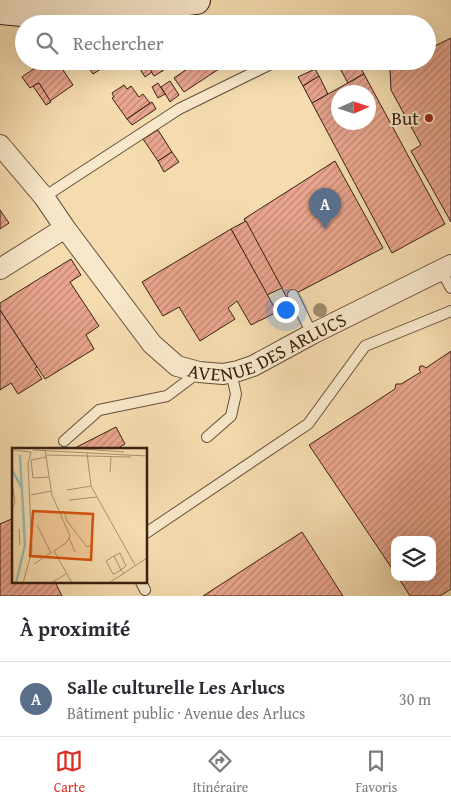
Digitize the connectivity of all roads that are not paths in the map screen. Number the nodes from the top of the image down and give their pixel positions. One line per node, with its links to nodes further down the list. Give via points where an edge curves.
1 (196, 0): 2 (main road, via 62,12)
2 (0, 10)
3 (259, 70): 5 (lane, via 179,109)
4 (0, 145): 5 (street, AVENUE DES ARLUCS)
5 (44, 198): 6 (street, AVENUE DES ARLUCS)
6 (64, 228): 8 (street); 13 (street, AVENUE DES ARLUCS, via 152,344 177,366)
7 (446, 268): 9 (lane); 12 (street, AVENUE DES ARLUCS)
8 (0, 269)
9 (451, 288)
10 (294, 295): 12 (lane)
11 (451, 311): 17 (lane, via 365,346 308,424)
12 (312, 334): 14 (street, AVENUE DES ARLUCS, via 253,366)
13 (199, 372): 14 (street, AVENUE DES ARLUCS); 16 (lane, via 166,396 99,410)
14 (231, 372): 15 (lane, via 236,394 231,416)
15 (207, 437)
16 (64, 441)
17 (148, 533)

